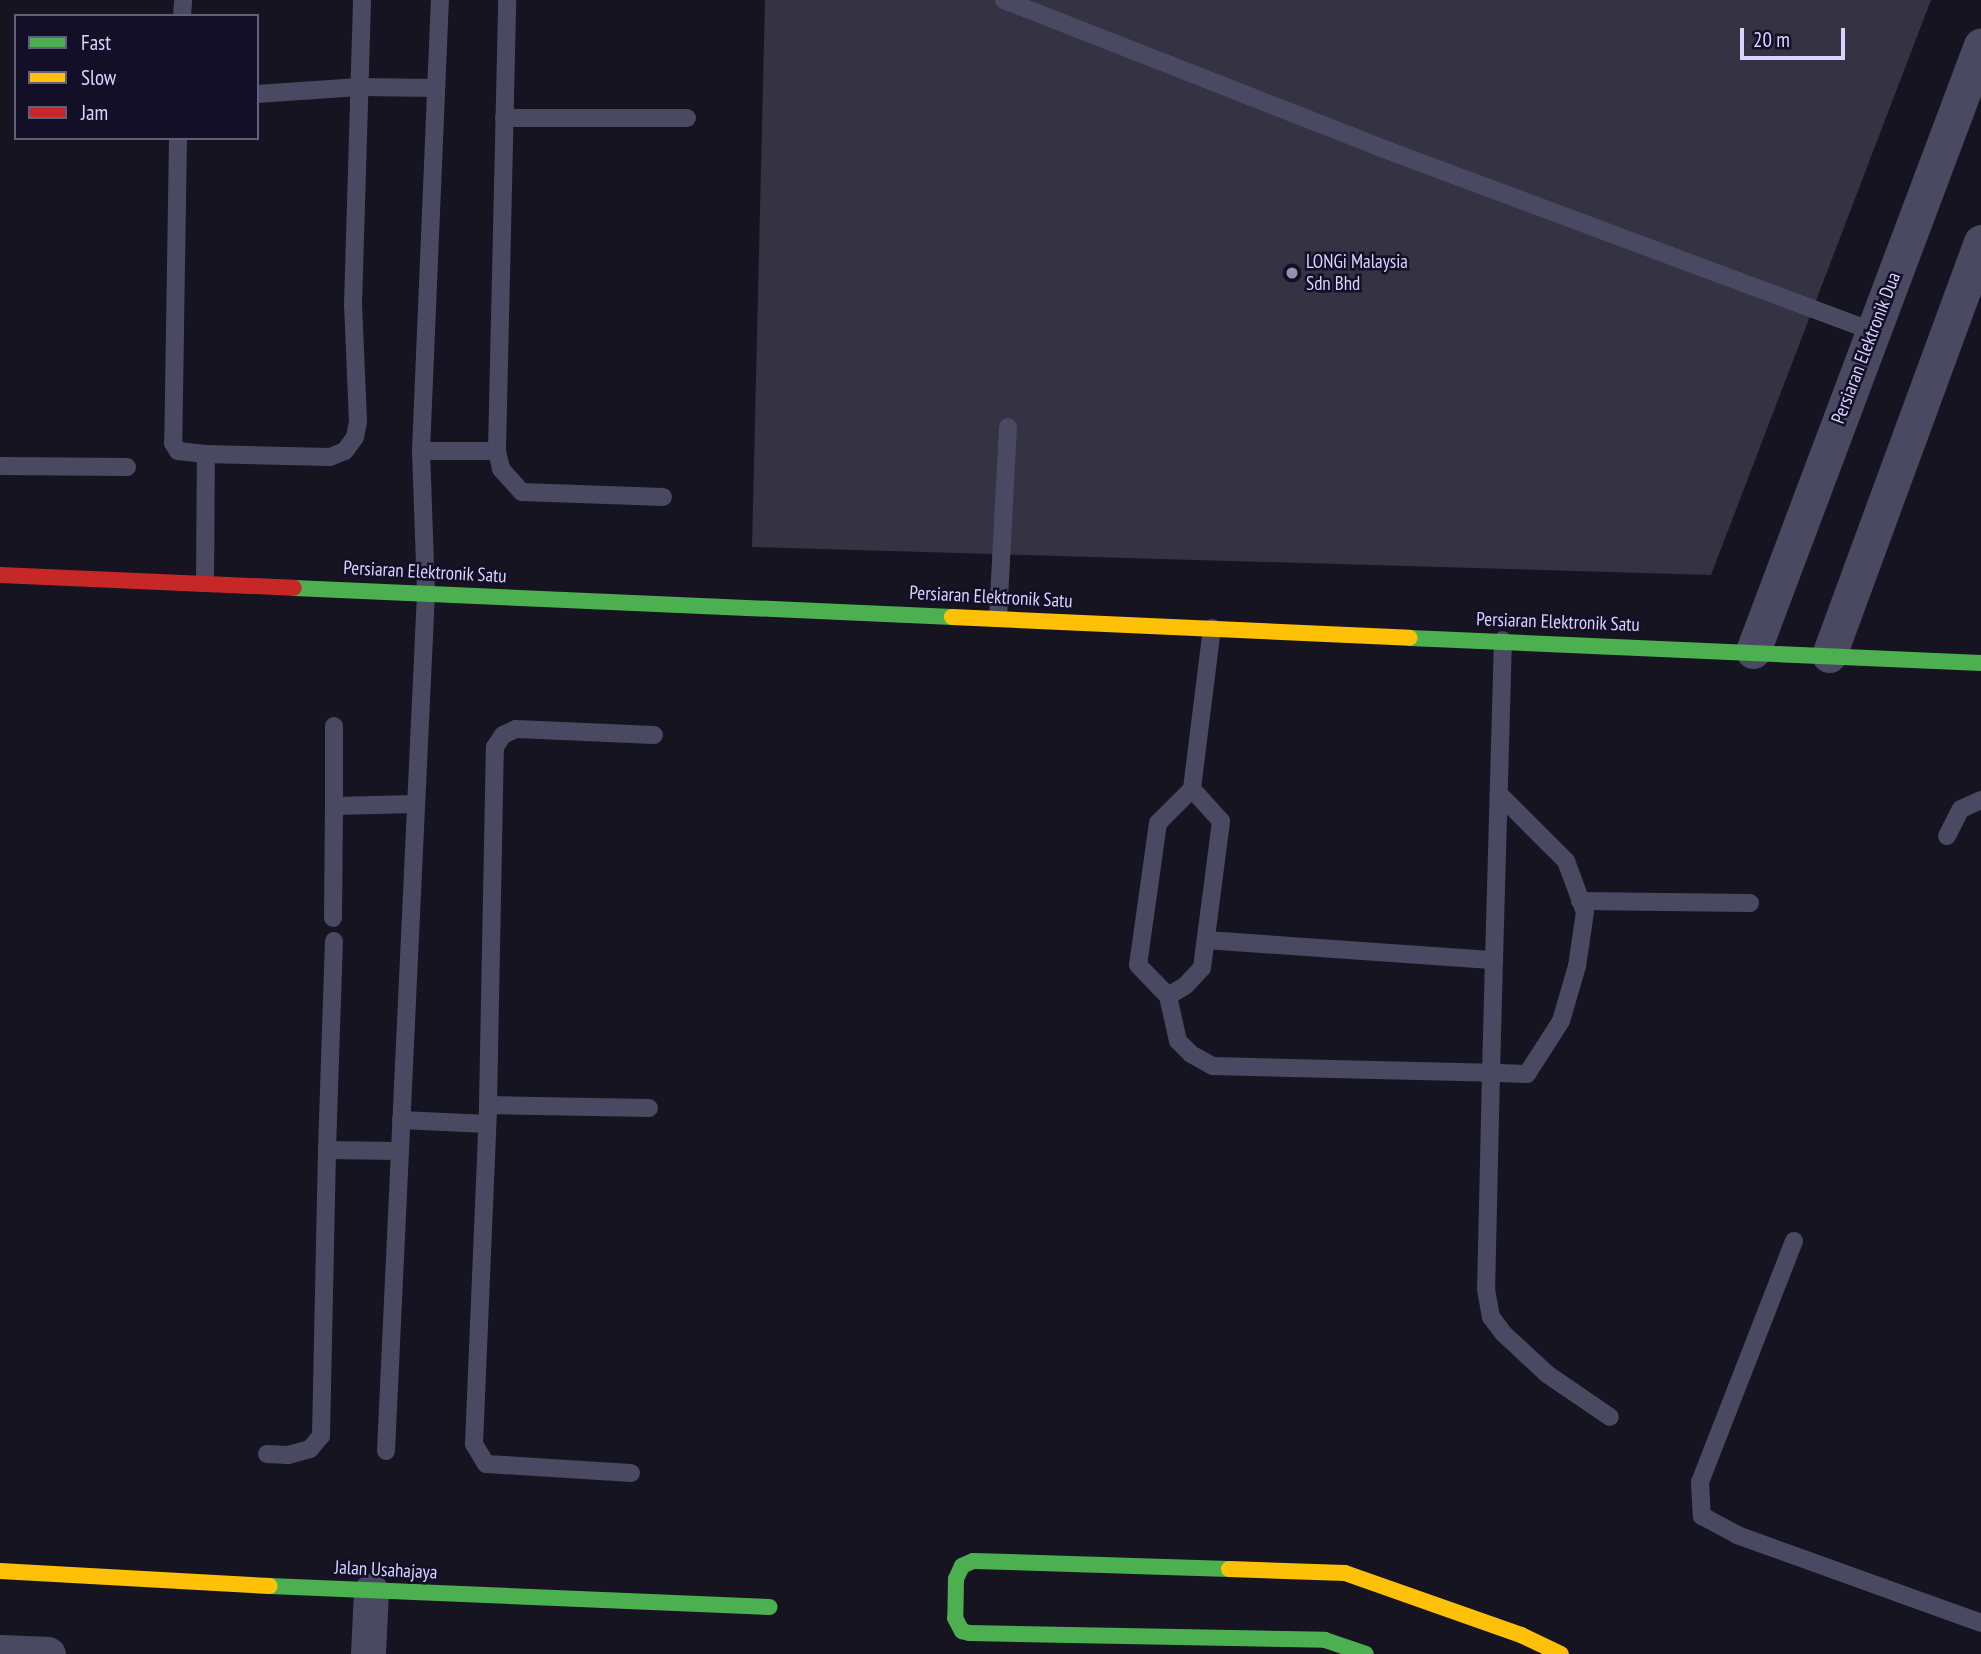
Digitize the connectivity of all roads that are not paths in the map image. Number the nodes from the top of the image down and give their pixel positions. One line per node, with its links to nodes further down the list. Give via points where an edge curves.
1 (362, 0): 6 (lane)
2 (440, 0): 7 (lane)
3 (507, 0): 9 (lane)
4 (1004, 0): 13 (lane, via 1376,146)
5 (1981, 45): 13 (street, Persiaran Elektronik Dua)
6 (359, 87): 7 (lane); 8 (lane); 17 (lane, via 355,437 345,452 330,457)
7 (435, 88): 15 (lane)
8 (259, 94)
9 (504, 118): 10 (lane); 16 (lane)
10 (687, 118)
11 (178, 140): 17 (lane, via 171,427 178,451)
12 (1981, 242): 28 (street)
13 (1872, 331): 27 (street, Persiaran Elektronik Dua)
14 (1008, 427): 24 (lane)
15 (421, 451): 16 (lane); 23 (lane)
16 (497, 451): 20 (lane, via 501,469 522,492)
17 (206, 454): 22 (lane)
18 (0, 466): 19 (lane)
19 (127, 467)
20 (663, 497)
21 (0, 575): 22 (street, Persiaran Elektronik Satu)
22 (205, 583): 23 (street, Persiaran Elektronik Satu)
23 (426, 593): 24 (street, Persiaran Elektronik Satu); 35 (lane)
24 (998, 618): 25 (street, Persiaran Elektronik Satu)
25 (1212, 628): 26 (street, Persiaran Elektronik Satu); 32 (lane)
26 (1503, 640): 27 (street, Persiaran Elektronik Satu); 33 (lane)
27 (1753, 651): 28 (street, Persiaran Elektronik Satu)
28 (1829, 655): 29 (street, Persiaran Elektronik Satu)
29 (1981, 663)
30 (334, 726): 36 (lane)
31 (654, 735): 46 (lane, via 516,729 503,735 495,747)
32 (1192, 789): 41 (lane, via 1221,821); 44 (lane, via 1158,823 1138,965)
33 (1499, 794): 38 (lane, via 1566,861); 43 (lane)
34 (1981, 800): 37 (lane, via 1961,809)
35 (416, 804): 36 (lane); 48 (lane)
36 (334, 806): 40 (lane)
37 (1947, 836)
38 (1580, 901): 39 (lane); 45 (lane, via 1585,912 1577,966 1561,1020 1527,1074)
39 (1751, 903)
40 (334, 918)
41 (1206, 940): 43 (lane); 44 (lane, via 1202,968)
42 (334, 941): 50 (lane)
43 (1494, 960): 45 (lane)
44 (1168, 996): 45 (lane, via 1178,1041 1213,1066)
45 (1491, 1073): 53 (lane, via 1486,1289 1491,1317 1547,1374)
46 (488, 1105): 47 (lane); 49 (lane)
47 (649, 1108)
48 (401, 1120): 49 (lane); 51 (lane)
49 (487, 1125): 56 (lane, via 474,1444 478,1455 486,1464)
50 (327, 1150): 51 (lane); 55 (lane, via 321,1436 310,1450)
51 (400, 1151): 54 (lane)
52 (1794, 1241): 60 (lane, via 1700,1482 1702,1516 1737,1535)
53 (1610, 1417)
54 (386, 1451)
55 (267, 1454)
56 (631, 1473)
57 (0, 1571): 58 (street, Jalan Usahajaya)
58 (371, 1591): 59 (street, Jalan Usahajaya); 63 (street)
59 (770, 1607)
60 (1981, 1623)
61 (0, 1651): 62 (street)
62 (48, 1654)
63 (368, 1654)
64 (1366, 1654): 65 (street, via 1325,1640 969,1633 955,1618 956,1578 962,1566 973,1560 1345,1573 1521,1635)
65 (1561, 1654)

